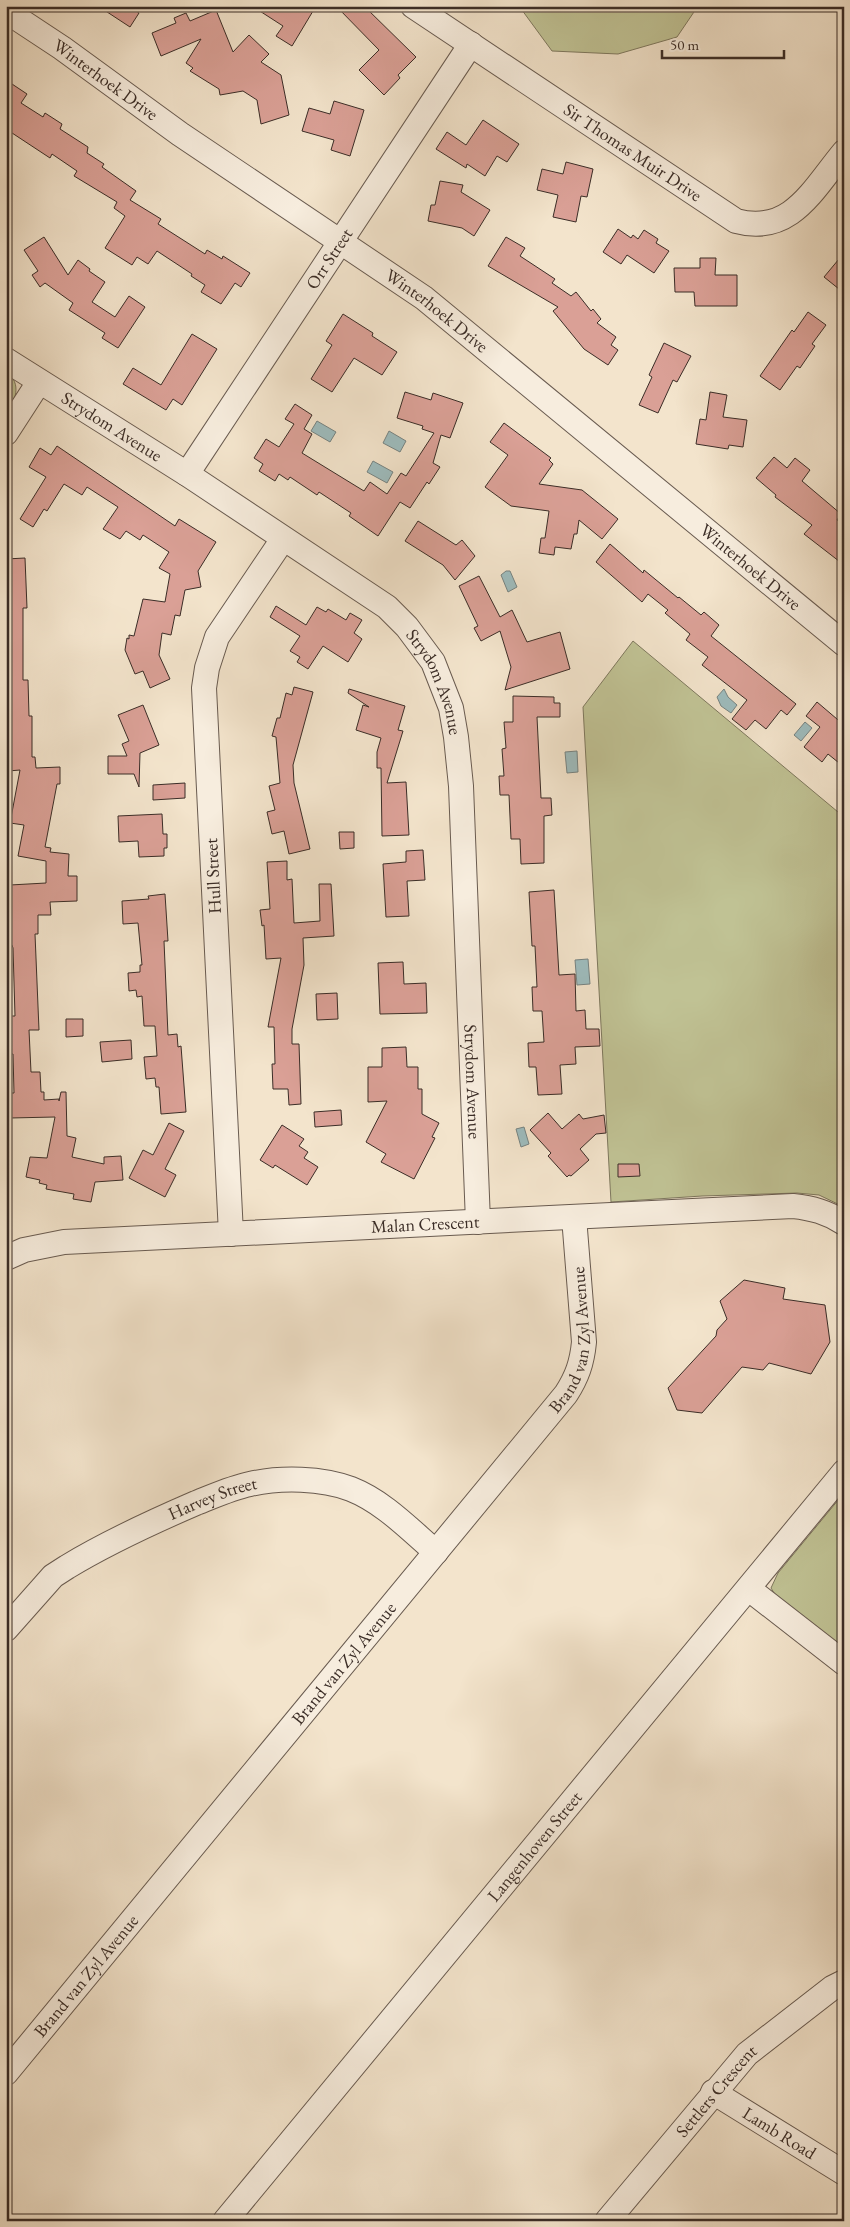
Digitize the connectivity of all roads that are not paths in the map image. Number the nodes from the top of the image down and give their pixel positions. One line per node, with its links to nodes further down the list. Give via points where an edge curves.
1 (413, 6): 3 (street, Sir Thomas Muir Drive)
2 (6, 11): 5 (street, Winterhoek Drive)
3 (471, 44): 4 (street, Sir Thomas Muir Drive, via 736,221 753,225 780,221 798,207); 5 (street, Orr Street)
4 (844, 152)
5 (339, 242): 9 (street, Orr Street); 11 (street, Winterhoek Drive, via 424,298)
6 (6, 360): 7 (street, Strydom Avenue)
7 (39, 382): 8 (street); 9 (street, Strydom Avenue)
8 (6, 433)
9 (187, 474): 10 (street, Strydom Avenue)
10 (283, 539): 13 (street, Strydom Avenue, via 386,607 407,626 433,662 451,708 461,786); 15 (street, Hull Street, via 217,637 204,688)
11 (844, 644)
12 (574, 1217): 13 (street, Malan Crescent); 14 (street, Malan Crescent, via 793,1206 813,1208); 18 (street, Brand van Zyl Avenue, via 584,1342 576,1379 556,1408)
13 (478, 1222): 15 (street, Malan Crescent)
14 (844, 1222)
15 (230, 1234): 16 (street, Malan Crescent, via 64,1242 24,1250)
16 (6, 1258)
17 (844, 1472): 19 (street, Langenhoven Street)
18 (436, 1552): 20 (street, Harvey Street, via 386,1510 351,1489 333,1483 314,1482 250,1484 163,1517 67,1566 53,1576); 23 (street, Brand van Zyl Avenue)
19 (749, 1589): 21 (street); 26 (street, Langenhoven Street)
20 (6, 1629)
21 (844, 1663)
22 (844, 1982): 24 (street, Settlers Crescent, via 747,2054)
23 (6, 2072)
24 (713, 2092): 25 (street, Lamb Road); 27 (street, Settlers Crescent)
25 (844, 2173)
26 (225, 2221)
27 (607, 2221)

